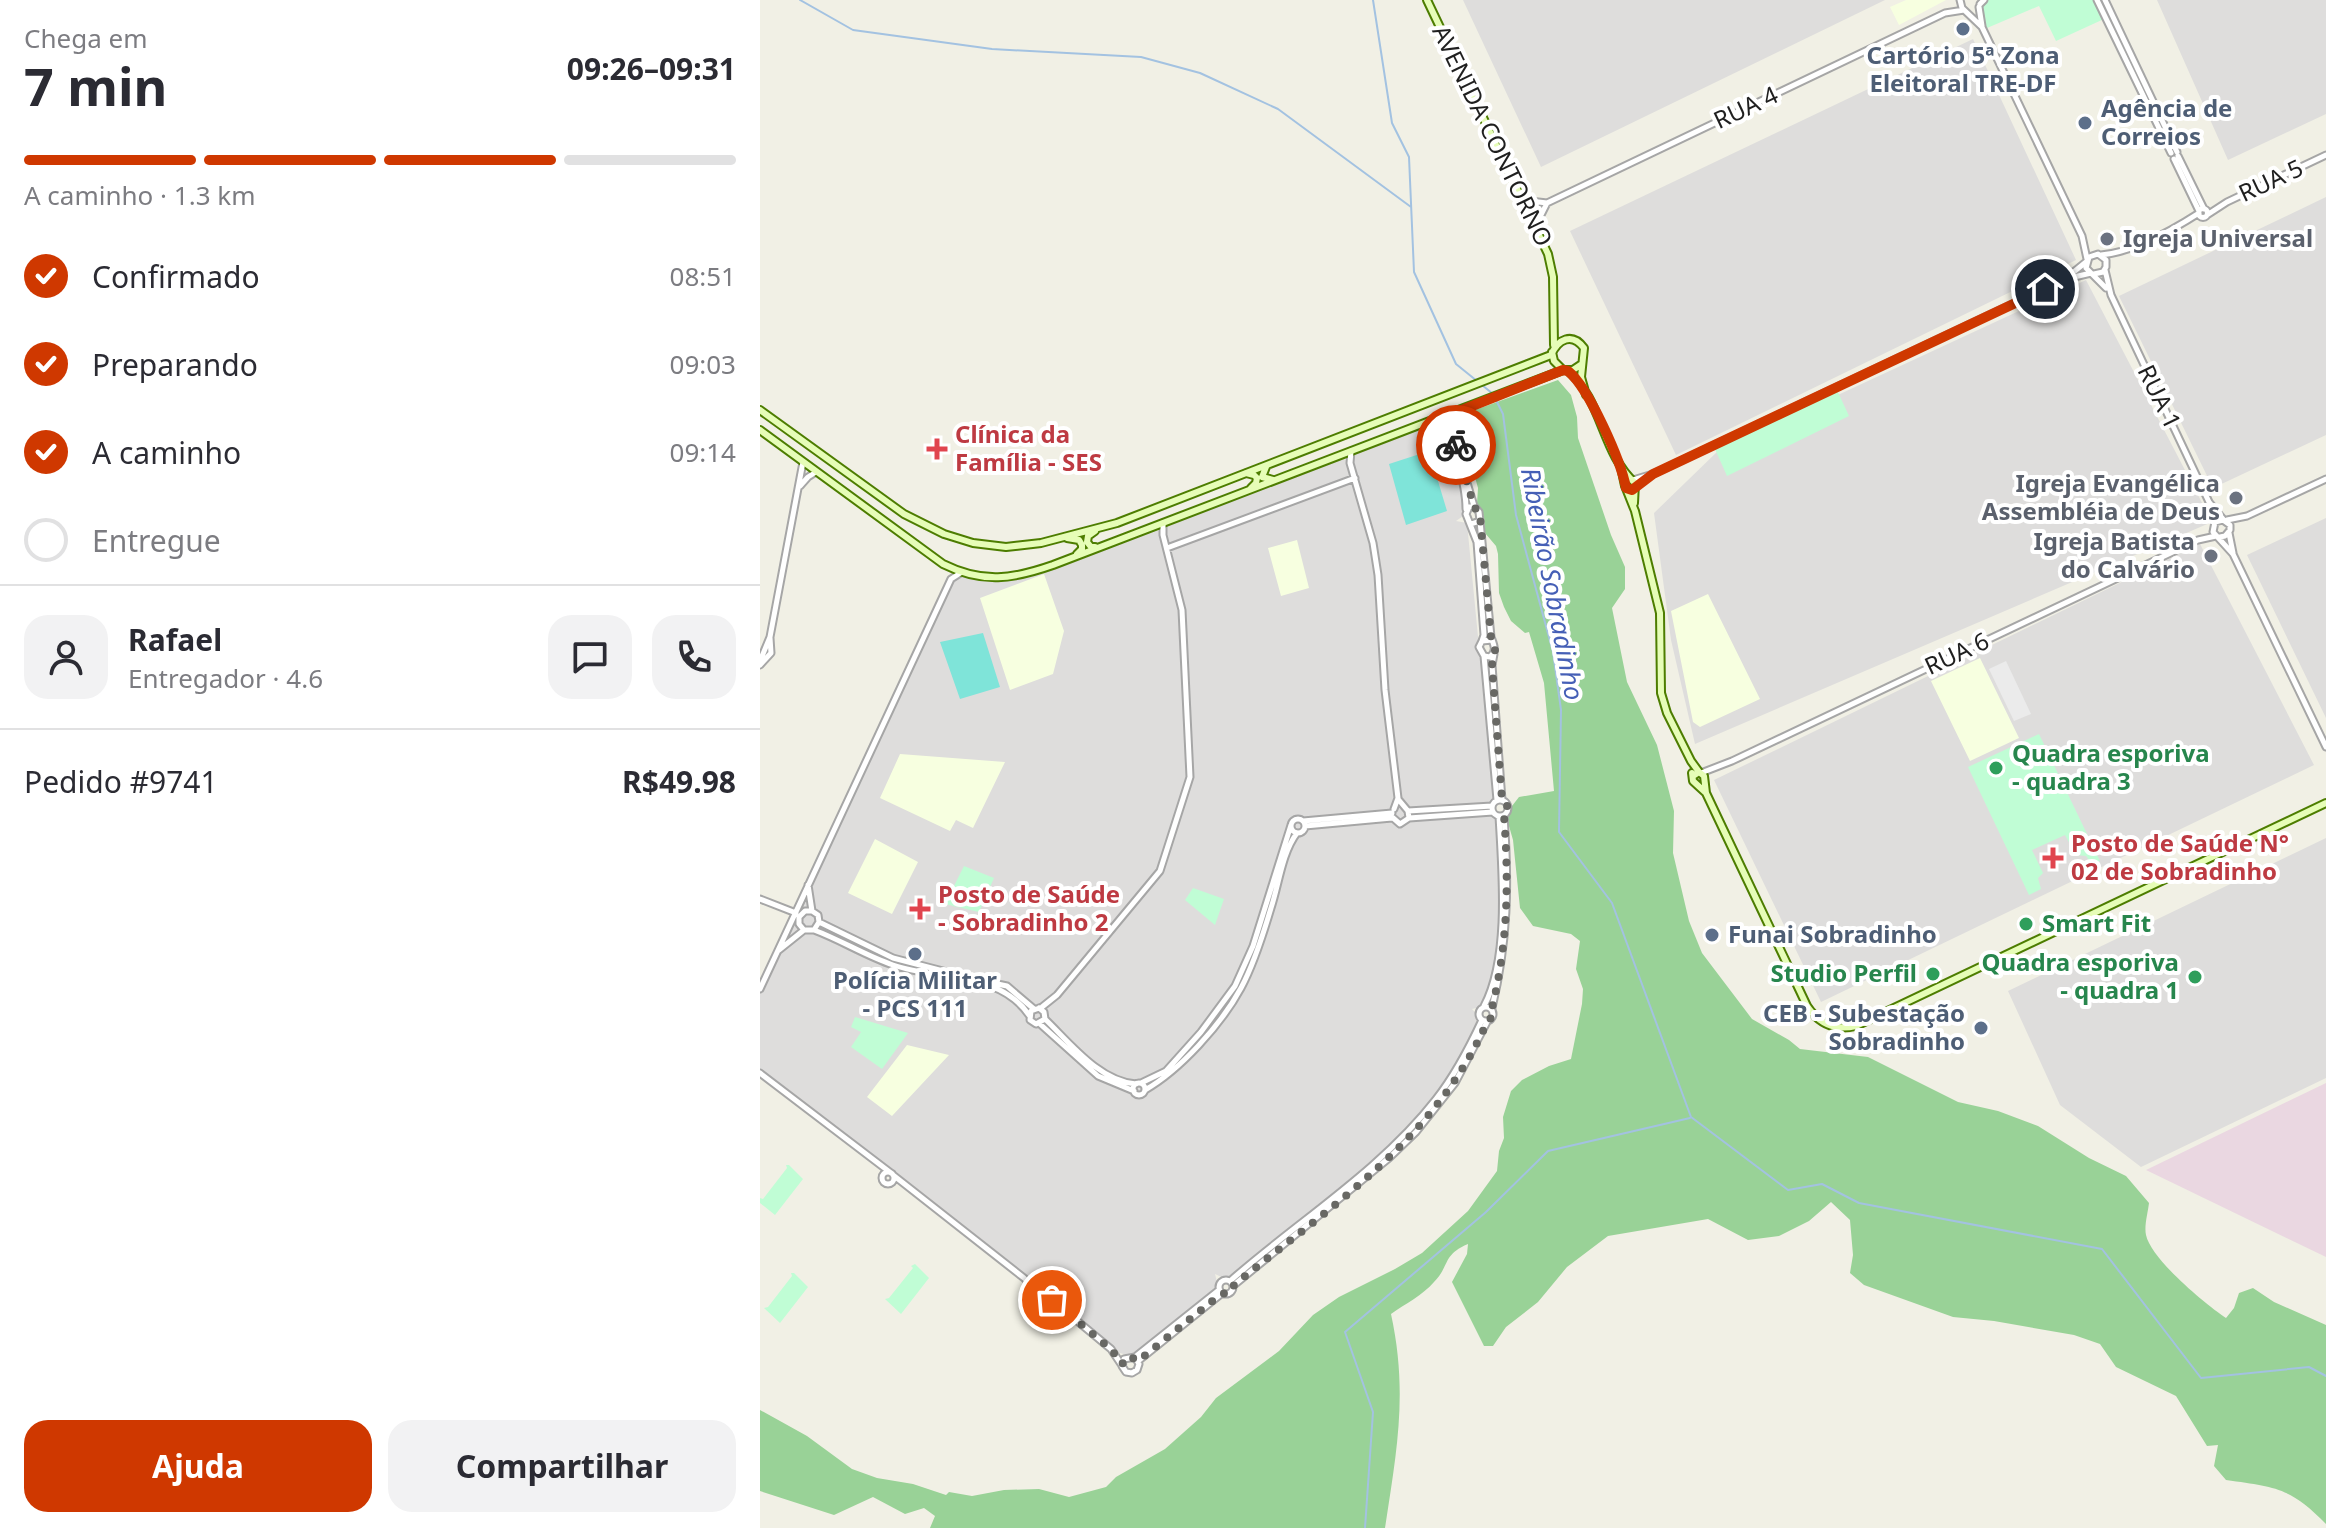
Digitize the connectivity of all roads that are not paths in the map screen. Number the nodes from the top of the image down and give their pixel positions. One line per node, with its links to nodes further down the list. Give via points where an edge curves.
1 (1427, 0): 12 (main road, AVENIDA CONTORNO)
2 (1960, 0): 6 (street); 7 (street)
3 (2097, 0): 9 (street)
4 (2105, 0): 9 (street)
5 (1981, 3): 6 (street); 8 (street)
6 (1966, 11): 7 (street); 8 (street)
7 (1945, 13): 13 (street, RUA 4)
8 (1982, 27): 16 (street)
9 (2125, 50): 10 (street)
10 (2175, 155): 14 (street); 14 (street)
11 (2326, 155): 14 (street, RUA 5)
12 (1521, 200): 13 (street); 15 (main road, AVENIDA CONTORNO)
13 (1547, 203): 15 (street)
14 (2203, 212): 17 (street, RUA 5)
15 (1535, 227): 24 (main road, AVENIDA CONTORNO, via 1552,266)
16 (2082, 236): 18 (street); 19 (street)
17 (2121, 252): 18 (street); 20 (street)
18 (2100, 254): 19 (street); 20 (street)
19 (2086, 261): 21 (street); 22 (street)
20 (2105, 268): 21 (street); 23 (street)
21 (2092, 274): 22 (street); 23 (street)
22 (2065, 279): 44 (street)
23 (2109, 292): 48 (street, RUA 1)
24 (1554, 322): 25 (main road); 26 (main road, AVENIDA CONTORNO)
25 (1571, 338): 26 (main road, via 1560,341); 27 (main road, via 1584,348)
26 (1553, 351): 28 (main road, via 1554,361); 35 (main road)
27 (1582, 364): 28 (main road); 29 (main road)
28 (1566, 370): 29 (main road); 31 (main road)
29 (1586, 395): 44 (main road)
30 (761, 412): 46 (main road)
31 (1447, 416): 32 (main road); 51 (street)
32 (1439, 419): 34 (main road); 52 (street, via 1452,446)
33 (760, 430): 37 (main road)
34 (1351, 451): 36 (main road); 38 (street)
35 (1291, 454): 40 (main road); 43 (main road, via 1261,473 1264,479)
36 (1338, 456): 38 (street); 43 (main road)
37 (803, 462): 39 (main road); 45 (street)
38 (1350, 463): 41 (street)
39 (816, 472): 45 (street); 49 (main road)
40 (1244, 473): 47 (main road, via 1254,475 1256,483); 57 (main road)
41 (1355, 478): 68 (street); 84 (street, via 1378,575)
42 (2326, 479): 53 (street)
43 (1278, 480): 47 (main road)
44 (1631, 485): 83 (main road, via 1660,613 1661,693)
45 (800, 487): 74 (street)
46 (872, 491): 49 (main road, via 875,502); 50 (main road)
47 (1226, 499): 58 (main road)
48 (2209, 502): 55 (street); 60 (street)
49 (861, 505): 54 (main road)
50 (890, 505): 54 (main road, via 877,506); 65 (main road, via 973,543 1006,547)
51 (1474, 506): 52 (street); 56 (street)
52 (1466, 510): 59 (street)
53 (2247, 516): 55 (street); 62 (street)
54 (878, 518): 71 (main road)
55 (2224, 520): 60 (street); 62 (street)
56 (1480, 521): 59 (street); 75 (street)
57 (1117, 523): 65 (main road); 67 (main road, via 1088,536 1091,547)
58 (1163, 523): 61 (main road); 63 (street)
59 (1471, 524): 76 (street, via 1477,542)
60 (2213, 525): 64 (street); 66 (street, RUA 6)
61 (1151, 527): 63 (street); 67 (main road)
62 (2230, 532): 64 (street, RUA 6); 69 (street)
63 (1163, 535): 68 (street)
64 (2218, 536): 66 (street, RUA 6); 69 (street)
65 (1065, 538): 70 (main road, via 1082,545)
66 (2198, 540): 83 (street, RUA 6)
67 (1100, 547): 70 (main road)
68 (1167, 548): 105 (street, via 1182,610 1190,777 1160,871)
69 (2233, 554): 82 (street)
70 (1074, 556): 72 (main road, via 1010,578)
71 (948, 567): 72 (main road); 73 (street)
72 (962, 572): 73 (street)
73 (951, 579): 92 (street)
74 (770, 637): 77 (street); 78 (street)
75 (1492, 640): 76 (street); 79 (street)
76 (1482, 641): 80 (street)
77 (764, 647): 78 (street); 81 (street)
78 (772, 649): 81 (street)
79 (1494, 653): 80 (street); 86 (street)
80 (1484, 656): 86 (street)
81 (760, 660)
82 (2326, 747)
83 (1700, 777): 85 (main road, via 1807,1006 1818,1019 1841,1028 1856,1026)
84 (1398, 798): 87 (street); 88 (street)
85 (2325, 803)
86 (1498, 808): 87 (street); 106 (street, via 1502,921 1496,971); 107 (street, via 1508,908)
87 (1407, 812): 88 (street); 88 (street, via 1400,824)
88 (1393, 813): 89 (street)
89 (1304, 824): 90 (street, via 1296,819); 91 (street)
90 (1291, 825): 91 (street); 113 (street, via 1235,986 1166,1071)
91 (1297, 833): 114 (street, via 1240,989 1182,1062)
92 (808, 885): 94 (street); 95 (street)
93 (760, 899): 95 (street)
94 (812, 911): 96 (street); 98 (street)
95 (794, 913): 96 (street); 97 (street); 102 (street)
96 (802, 913): 97 (street)
97 (798, 922): 99 (street)
98 (819, 922): 100 (street); 108 (street, via 893,958 1007,986)
99 (804, 930): 100 (street); 101 (street)
100 (814, 930): 109 (street, via 894,966 1008,993)
101 (795, 934): 102 (street); 103 (street)
102 (784, 935): 103 (street)
103 (778, 951): 104 (street)
104 (760, 989)
105 (1057, 995): 108 (street); 110 (street)
106 (1484, 1006): 107 (street); 111 (street)
107 (1492, 1008): 111 (street, via 1493,1016)
108 (1036, 1009): 109 (street); 110 (street)
109 (1029, 1015): 110 (street, via 1032,1023)
110 (1043, 1020): 113 (street, via 1103,1073 1124,1083); 115 (street, via 1098,1076)
111 (1484, 1021): 119 (street, via 1447,1084 1406,1134)
112 (760, 1073): 116 (street)
113 (1139, 1083): 114 (street); 115 (street)
114 (1145, 1090): 115 (street)
115 (1134, 1091)
116 (889, 1174): 117 (street); 118 (street); 118 (street, via 883,1182)
117 (901, 1182): 118 (street); 121 (street)
118 (891, 1183)
119 (1232, 1283): 120 (street, via 1229,1293); 120 (street, via 1222,1282)
120 (1220, 1292): 124 (street)
121 (1043, 1296): 122 (street); 122 (street, via 1041,1307)
122 (1051, 1303): 123 (street)
123 (1111, 1349): 124 (street); 125 (street)
124 (1134, 1358): 125 (street); 125 (street, via 1139,1367 1132,1373)
125 (1122, 1364)

